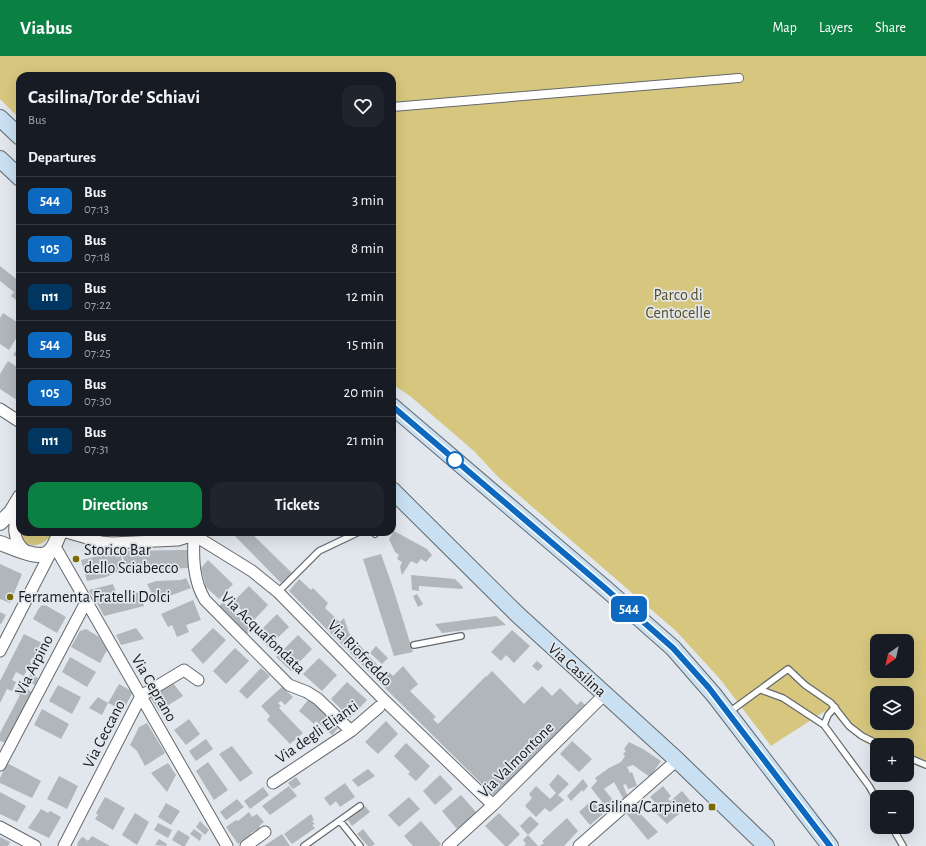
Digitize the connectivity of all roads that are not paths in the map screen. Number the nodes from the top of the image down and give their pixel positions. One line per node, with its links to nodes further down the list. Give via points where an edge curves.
1 (738, 78): 2 (street)
2 (396, 107)
3 (0, 118): 4 (main road)
4 (16, 133)
5 (0, 159): 6 (main road)
6 (16, 176)
7 (0, 409): 9 (street)
8 (396, 409): 34 (main road, via 656,632 703,681)
9 (16, 419)
10 (396, 494): 30 (main road, Via Casilina, via 517,614)
11 (16, 505): 13 (street)
12 (16, 517): 22 (street, via 14,534)
13 (0, 523)
14 (58, 536): 21 (street)
15 (80, 536): 16 (street, via 112,543 178,540)
16 (187, 536)
17 (191, 536): 36 (street, Via Acquafondata, via 195,574 205,600 289,685 318,699)
18 (194, 536): 23 (street, Via Riofreddo, via 252,571)
19 (351, 536): 23 (lane, via 319,551)
20 (0, 544): 22 (street)
21 (54, 546): 22 (street, via 45,554); 24 (street, Via Ceprano); 27 (street)
22 (24, 552)
23 (278, 592): 44 (street, Via Riofreddo, via 385,701)
24 (86, 602): 31 (street, Via Ceprano); 40 (street, Via Arpino)
25 (461, 636): 26 (lane)
26 (414, 645)
27 (0, 651)
28 (198, 680): 31 (street, Via Ceccano, via 184,670)
29 (761, 690): 33 (lane, via 788,669); 34 (lane); 35 (lane, via 783,698)
30 (604, 694): 38 (main road, Via Casilina); 44 (street, Via Valmontone)
31 (141, 696): 52 (street, Via Ceccano); 53 (street, Via Ceprano)
32 (379, 707): 36 (street, Via degli Elianti)
33 (835, 707): 35 (lane); 37 (lane, via 849,726)
34 (734, 708): 59 (main road)
35 (824, 725): 43 (lane)
36 (352, 731): 42 (street, Via degli Elianti)
37 (870, 740)
38 (676, 760): 50 (main road, Via Casilina); 58 (street)
39 (914, 760): 41 (lane)
40 (0, 765)
41 (926, 765)
42 (273, 783)
43 (871, 790)
44 (493, 805): 57 (street, Via Valmontone)
45 (360, 806): 46 (lane)
46 (340, 821): 55 (lane); 56 (lane)
47 (0, 827): 51 (street)
48 (265, 832): 54 (street)
49 (896, 834): 60 (lane)
50 (764, 845)
51 (35, 846)
52 (64, 846)
53 (227, 846)
54 (246, 846)
55 (304, 846)
56 (360, 846)
57 (448, 846)
58 (579, 846)
59 (830, 846)
60 (903, 846)

